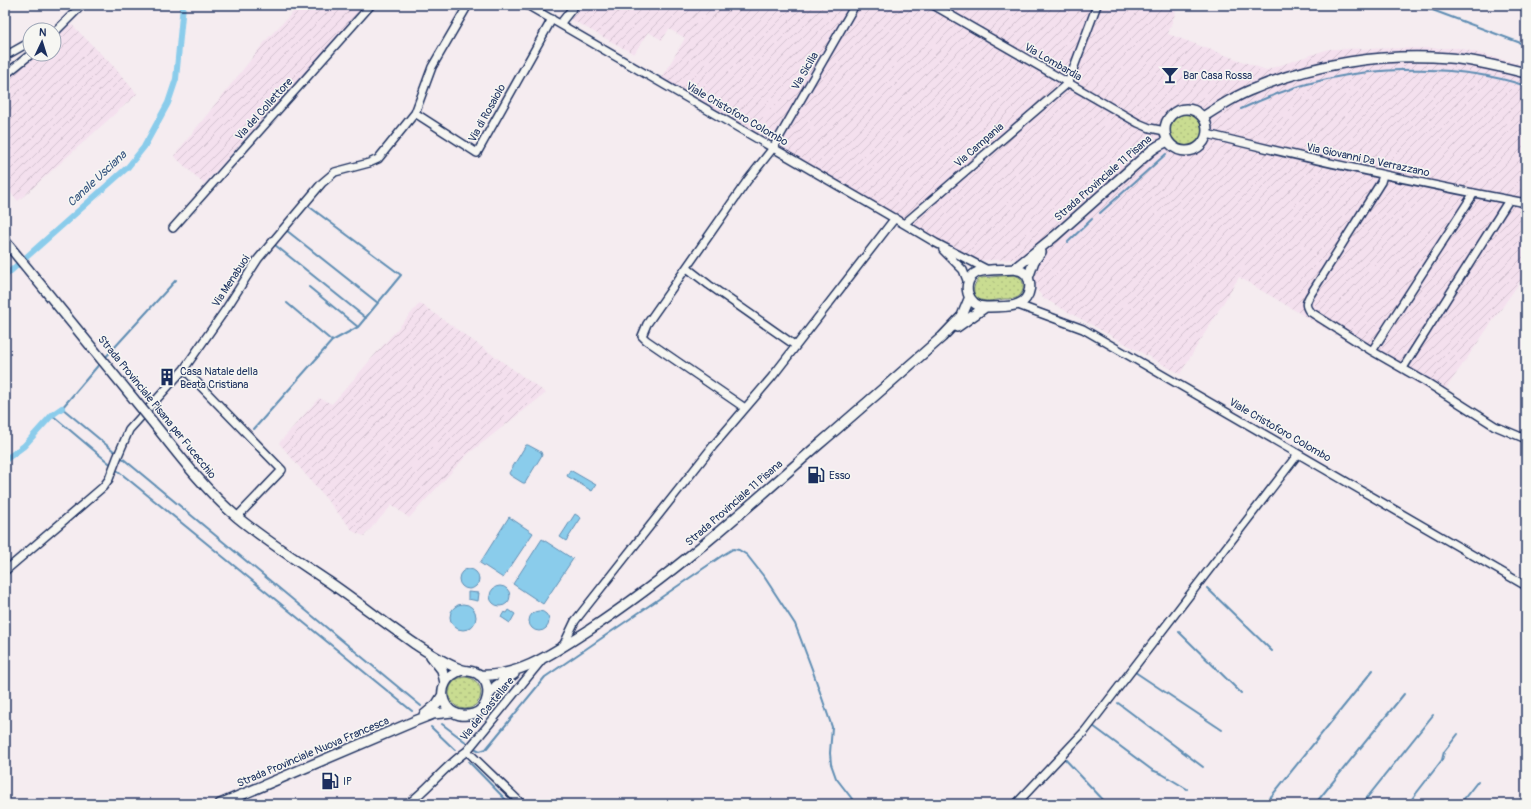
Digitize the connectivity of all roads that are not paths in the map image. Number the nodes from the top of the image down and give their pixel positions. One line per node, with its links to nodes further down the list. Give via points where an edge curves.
1 (82, 5): 9 (street)
2 (371, 5): 32 (street, Via del Collettore)
3 (468, 5): 20 (street, Via Menabuoi, via 432,67)
4 (527, 5): 10 (street, Viale Cristoforo Colombo)
5 (575, 5): 12 (street)
6 (855, 5): 25 (street, Via Sicilia)
7 (933, 5): 19 (street, Via Lombardia)
8 (1097, 5): 19 (street)
9 (70, 17): 11 (street); 13 (street)
10 (552, 19): 12 (street, Viale Cristoforo Colombo); 20 (street, Via di Rosaiolo, via 476,153)
11 (62, 22)
12 (560, 24): 25 (street, Viale Cristoforo Colombo)
13 (62, 25)
14 (22, 46): 15 (street)
15 (5, 56)
16 (22, 61): 18 (street)
17 (1526, 73): 21 (main road, via 1450,58 1371,59 1290,75 1226,102)
18 (5, 75)
19 (1068, 83): 22 (street, Via Lombardia, via 1138,123); 31 (street, Via Campania)
20 (415, 113): 48 (street, Via Menabuoi, via 378,159 335,172 322,183 258,259)
21 (1203, 117): 22 (main road, Strada Provinciale 11 Pisana, via 1194,110 1177,110 1169,117); 23 (main road, via 1207,125)
22 (1165, 131): 24 (main road, Strada Provinciale 11 Pisana)
23 (1207, 134): 24 (main road, Strada Provinciale 11 Pisana, via 1202,144 1192,150 1176,148); 26 (street, Via Giovanni Da Verrazzano)
24 (1168, 141): 33 (main road, Strada Provinciale 11 Pisana, via 1152,150)
25 (773, 148): 30 (street, Viale Cristoforo Colombo); 36 (street, Via Sicilia)
26 (1383, 175): 27 (street, Via Giovanni Da Verrazzano); 46 (street, via 1306,303 1309,311)
27 (1474, 193): 28 (street, Via Giovanni Da Verrazzano); 46 (street)
28 (1509, 200): 29 (street, Via Giovanni Da Verrazzano); 47 (street)
29 (1526, 203)
30 (895, 218): 31 (street, Viale Cristoforo Colombo); 45 (street)
31 (904, 224): 35 (street, Viale Cristoforo Colombo)
32 (173, 228)
33 (1055, 236): 37 (main road, Strada Provinciale 11 Pisana); 39 (main road, Strada Provinciale 11 Pisana, via 1034,260)
34 (5, 241): 52 (main road, Strada Provinciale Pisana per Fucecchio, bridge, via 198,479)
35 (936, 243): 38 (street, Viale Cristoforo Colombo); 40 (street, Viale Cristoforo Colombo, via 955,260 963,270)
36 (687, 268): 45 (street); 49 (street, Via Sicilia, via 647,324 642,336)
37 (1014, 269): 38 (main road); 39 (main road, via 1023,272)
38 (990, 271): 40 (main road, via 978,272)
39 (1028, 278): 42 (main road, Strada Provinciale 11 Pisana, via 1028,294)
40 (968, 283): 41 (main road, Strada Provinciale 11 Pisana)
41 (969, 299): 43 (main road); 44 (main road, Strada Provinciale 11 Pisana, via 962,316)
42 (1018, 305): 43 (main road, Strada Provinciale 11 Pisana); 51 (street, Viale Cristoforo Colombo, via 1083,329)
43 (984, 308): 44 (main road, Strada Provinciale 11 Pisana)
44 (942, 337): 55 (main road, Strada Provinciale 11 Pisana, via 681,564 607,618)
45 (796, 346): 49 (street)
46 (1372, 351): 47 (street)
47 (1403, 368): 50 (street, via 1495,426)
48 (184, 369): 52 (street, via 282,470); 53 (street, Via Menabuoi, via 128,430 109,479 103,487)
49 (745, 408): 55 (street, via 575,621)
50 (1526, 439)
51 (1298, 454): 54 (street, Viale Cristoforo Colombo); 70 (street, via 1085,731)
52 (237, 516): 56 (main road, Strada Provinciale Pisana per Fucecchio, via 274,546)
53 (5, 572)
54 (1526, 586)
55 (563, 646): 57 (main road, Strada Provinciale 11 Pisana)
56 (428, 652): 59 (main road, Strada Provinciale Pisana per Fucecchio); 61 (main road, Strada Provinciale Pisana per Fucecchio, via 442,670)
57 (543, 658): 58 (main road, Strada Provinciale 11 Pisana); 66 (street, Via del Castellare)
58 (526, 666): 60 (main road, Strada Provinciale 11 Pisana, via 496,675); 63 (main road, Strada Provinciale 11 Pisana, via 496,686)
59 (462, 670): 60 (main road, Strada Provinciale Pisana per Fucecchio); 61 (main road, via 450,676)
60 (479, 675): 63 (main road, via 487,687)
61 (445, 683): 62 (main road)
62 (442, 696): 64 (main road, via 447,707); 65 (main road, Strada Provinciale Nuova Francesca, via 430,711)
63 (488, 696): 64 (main road, via 483,707 476,713 465,716)
64 (453, 712): 65 (main road, Strada Provinciale Nuova Francesca, via 434,714)
65 (415, 721): 67 (main road, Strada Provinciale Nuova Francesca)
66 (467, 751): 68 (street); 69 (street, Via del Castellare)
67 (220, 804)
68 (408, 804)
69 (522, 804)
70 (1016, 804)

